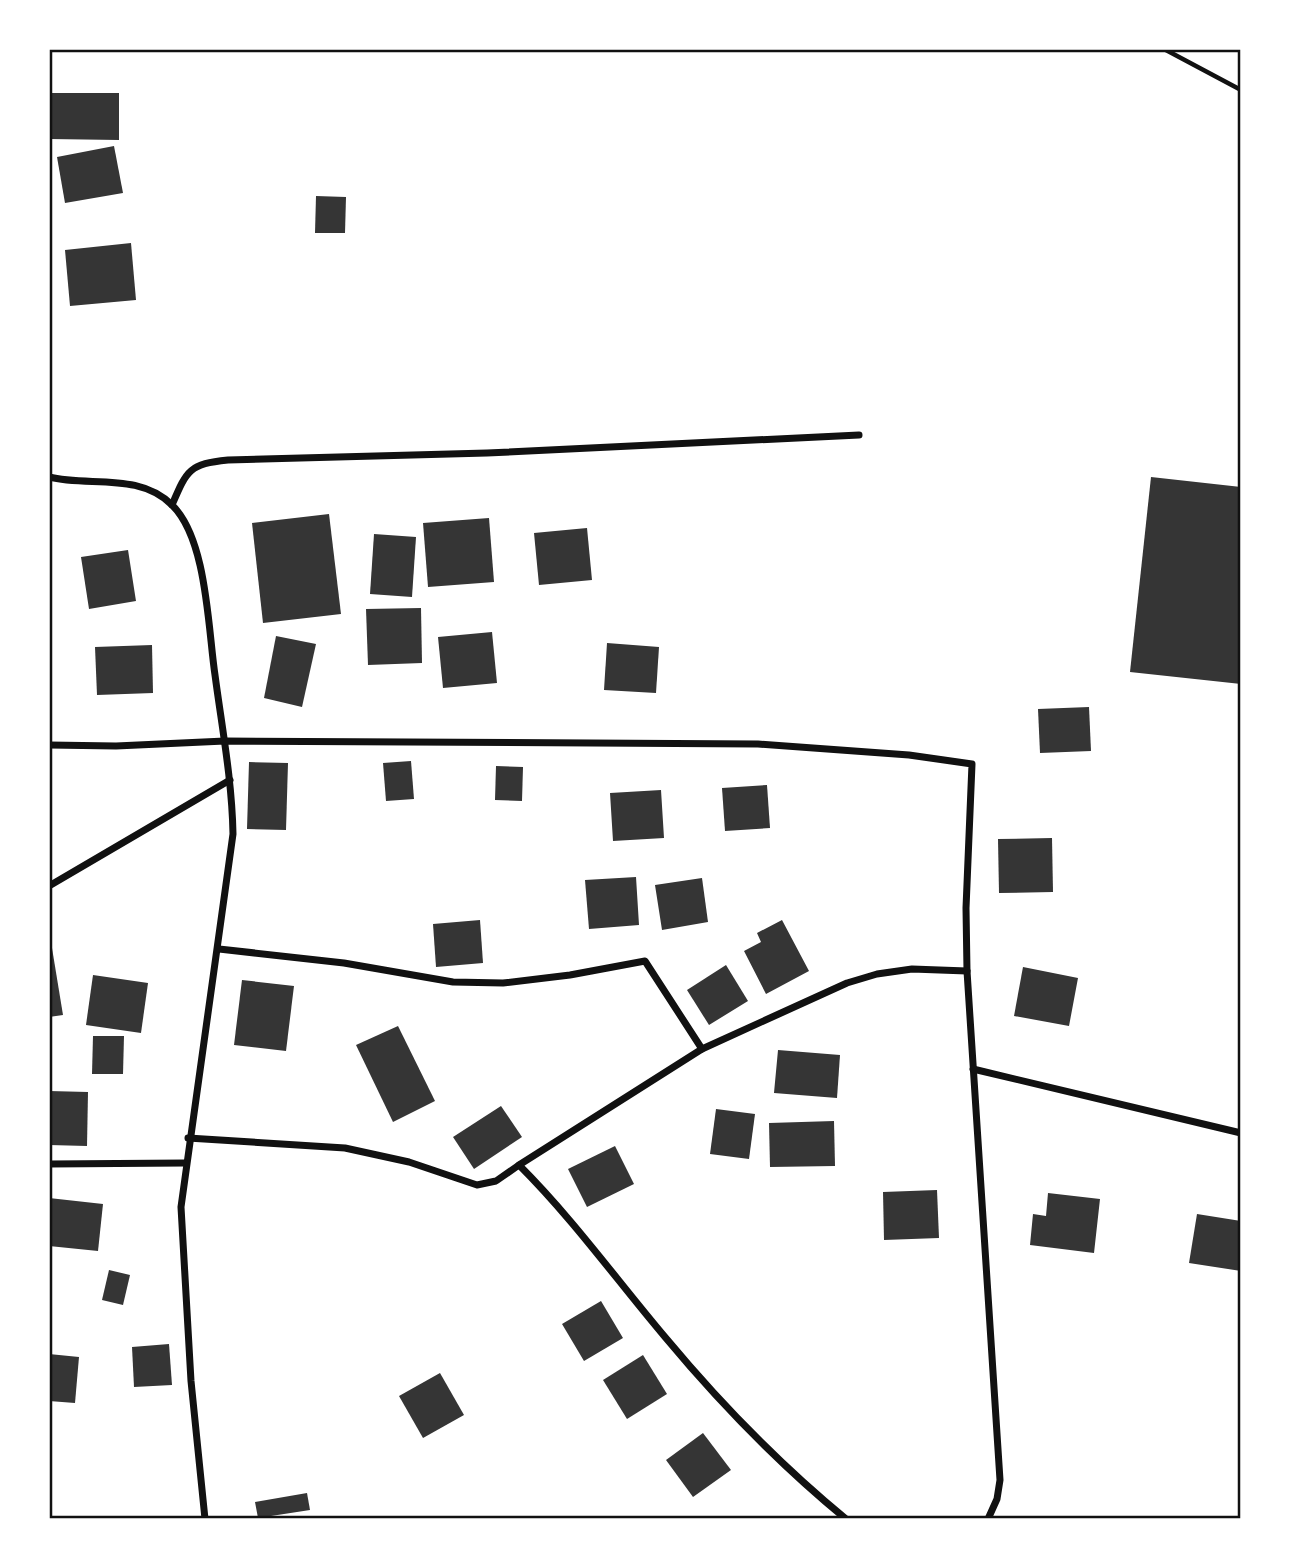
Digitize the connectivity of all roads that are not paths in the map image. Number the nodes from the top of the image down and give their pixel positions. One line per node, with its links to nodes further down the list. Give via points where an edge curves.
1 (859, 435): 3 (street, via 215,461 187,472)
2 (49, 477): 3 (street, via 142,488)
3 (172, 505): 4 (street, via 197,554 206,593)
4 (225, 741): 5 (street); 6 (street); 9 (street, via 758,744 972,764)
5 (49, 745)
6 (230, 780): 7 (street); 8 (street, via 233,834)
7 (49, 886)
8 (219, 949): 10 (street, via 344,963 453,982 503,983 645,961); 13 (street)
9 (967, 971): 10 (street, via 877,974 847,983); 11 (street)
10 (702, 1049): 16 (street)
11 (973, 1069): 12 (street); 19 (street, via 1000,1480)
12 (1241, 1133)
13 (188, 1138): 14 (street); 16 (street, via 345,1148 409,1162 477,1185 496,1181)
14 (185, 1163): 15 (street); 17 (street, via 182,1266)
15 (49, 1164)
16 (519, 1165): 18 (street, via 561,1207 753,1437)
17 (205, 1519)
18 (846, 1519)
19 (988, 1519)

